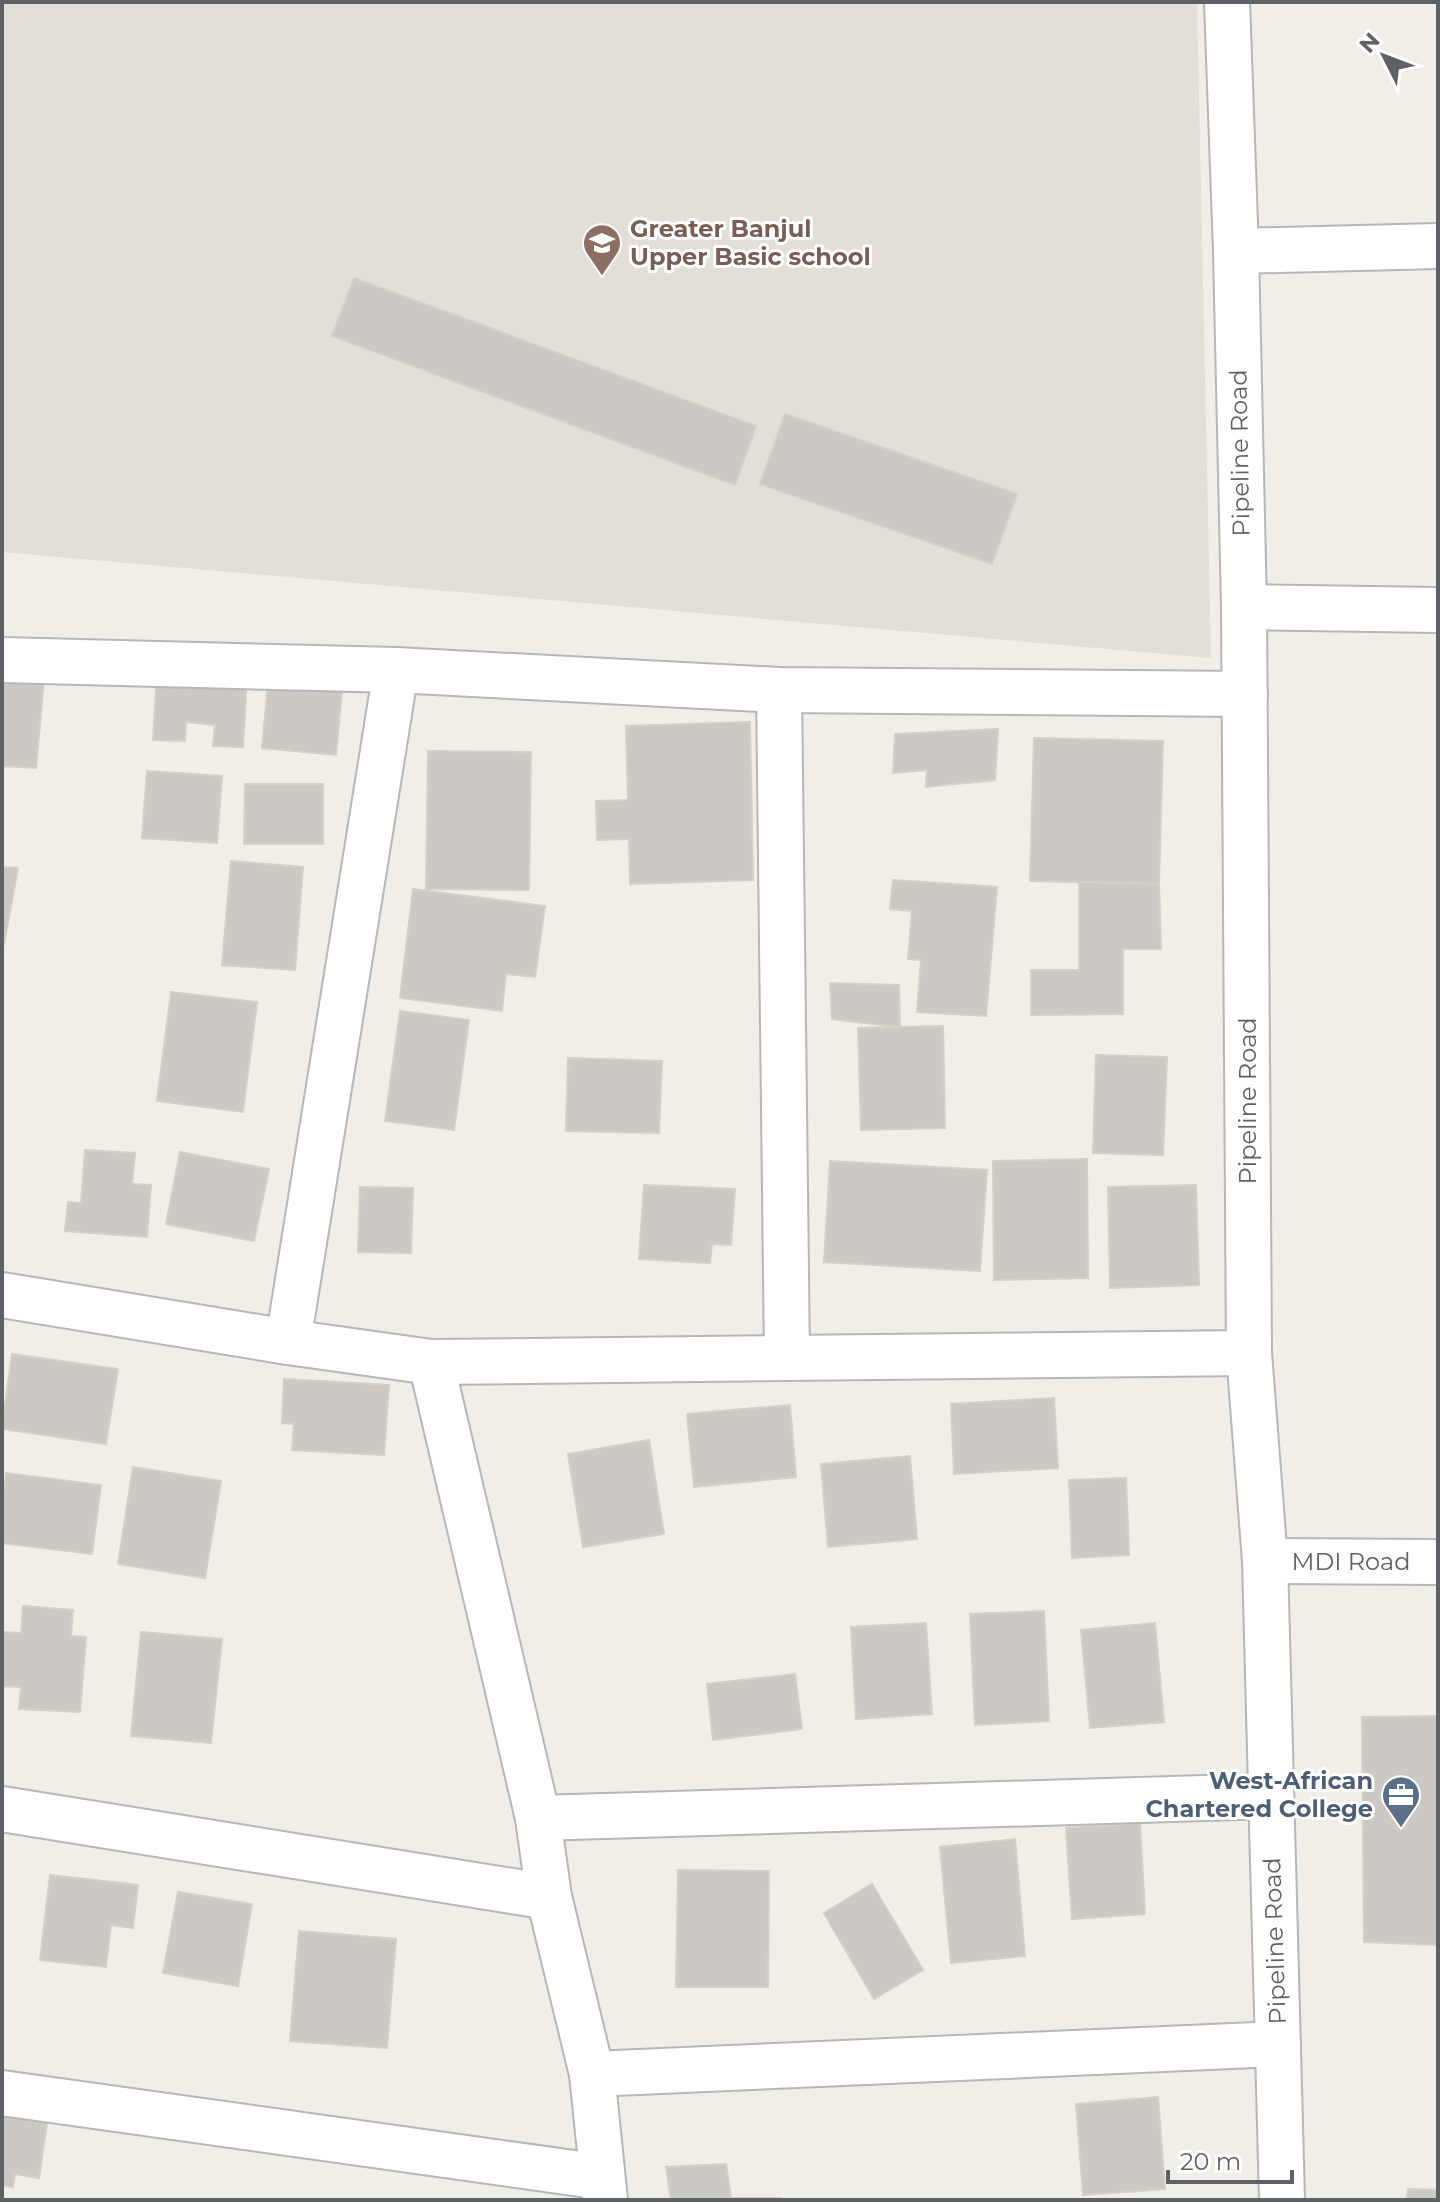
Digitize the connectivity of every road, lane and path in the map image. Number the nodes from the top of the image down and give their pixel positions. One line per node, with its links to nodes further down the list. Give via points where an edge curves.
1 (1227, 2): 3 (street, Pipeline Road)
2 (1438, 246): 3 (street)
3 (1236, 251): 4 (street, Pipeline Road)
4 (1244, 607): 5 (street); 9 (street, Pipeline Road)
5 (1438, 610)
6 (2, 660): 7 (street)
7 (396, 670): 8 (street); 11 (street)
8 (779, 690): 9 (street); 13 (street)
9 (1245, 694): 12 (street, Pipeline Road)
10 (2, 1295): 11 (street)
11 (288, 1342): 14 (street)
12 (1249, 1353): 13 (street); 15 (street, Pipeline Road)
13 (787, 1357): 14 (street)
14 (431, 1362): 19 (street)
15 (1265, 1561): 16 (street, MDI Road); 17 (street, Pipeline Road)
16 (1438, 1562)
17 (1271, 1796): 19 (street); 21 (street, Pipeline Road)
18 (2, 1809): 20 (street)
19 (538, 1818): 20 (street)
20 (549, 1897): 22 (street)
21 (1278, 2044): 22 (street); 25 (street, Pipeline Road)
22 (592, 2074): 24 (street)
23 (2, 2093): 24 (street)
24 (604, 2189)
25 (1282, 2200)

